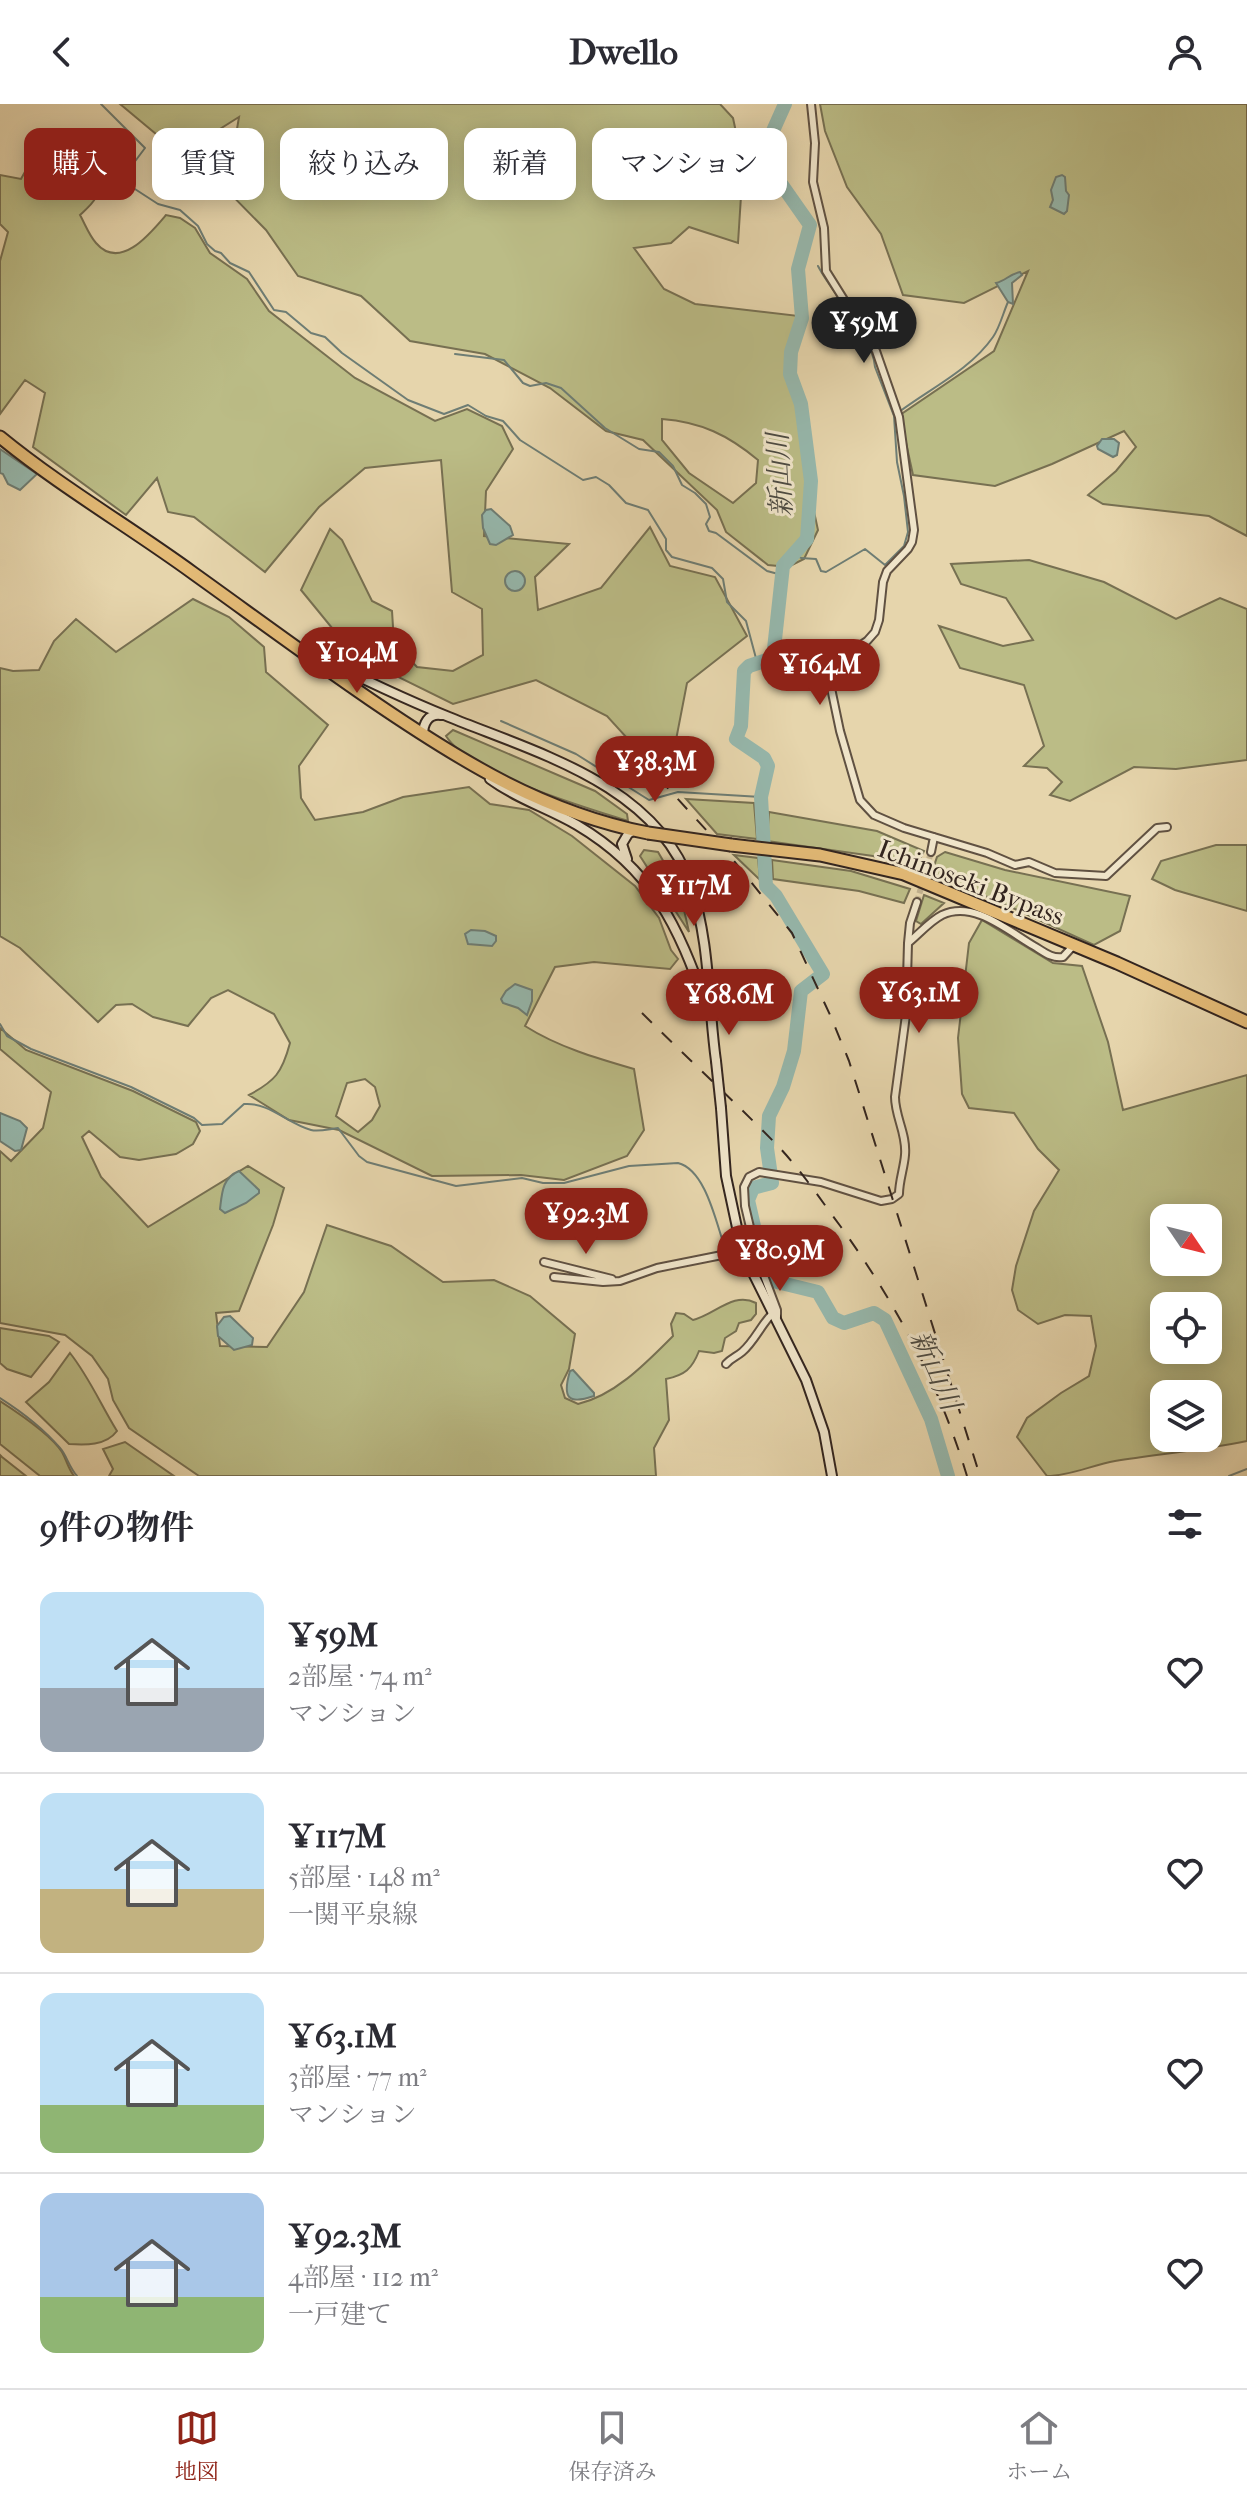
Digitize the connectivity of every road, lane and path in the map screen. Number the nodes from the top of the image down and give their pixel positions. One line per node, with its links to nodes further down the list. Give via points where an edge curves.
1 (811, 104): 9 (street, via 813,182 824,228 826,271 876,351 899,417 914,530 912,542 887,571 875,632 840,659 831,688 860,800 874,815)
2 (0, 437): 3 (highway, Ichinoseki Bypass)
3 (286, 639): 4 (main road); 5 (highway, Ichinoseki Bypass)
4 (446, 716): 5 (main road, via 429,718); 15 (main road, via 576,769 645,816 669,845 690,884 702,935)
5 (423, 735): 6 (highway, Ichinoseki Bypass)
6 (480, 771): 8 (highway, Ichinoseki Bypass, via 543,802); 11 (main road, via 505,790 578,826)
7 (1167, 827): 9 (street, via 1157,828 1106,876 1055,873 1029,862 1015,865)
8 (634, 830): 11 (main road, via 622,844); 14 (highway, Ichinoseki Bypass, bridge, via 820,855 904,874)
9 (934, 837): 10 (street)
10 (931, 852)
11 (631, 866): 15 (main road, via 676,928)
12 (917, 902): 13 (street)
13 (908, 943): 14 (street, via 938,917 968,910 1057,958); 21 (street, via 906,1015 895,1097 906,1155 899,1194 881,1201 821,1182 759,1172 749,1177 744,1187)
14 (1074, 945): 16 (highway, Ichinoseki Bypass)
15 (710, 1017): 17 (main road, bridge, via 726,1176)
16 (1247, 1022)
17 (742, 1251): 20 (street); 21 (main road)
18 (544, 1262): 20 (street)
19 (554, 1277): 20 (street)
20 (620, 1281)
21 (775, 1318): 22 (street, via 765,1321 744,1351); 23 (main road, via 817,1409)
22 (726, 1364)
23 (832, 1476)

